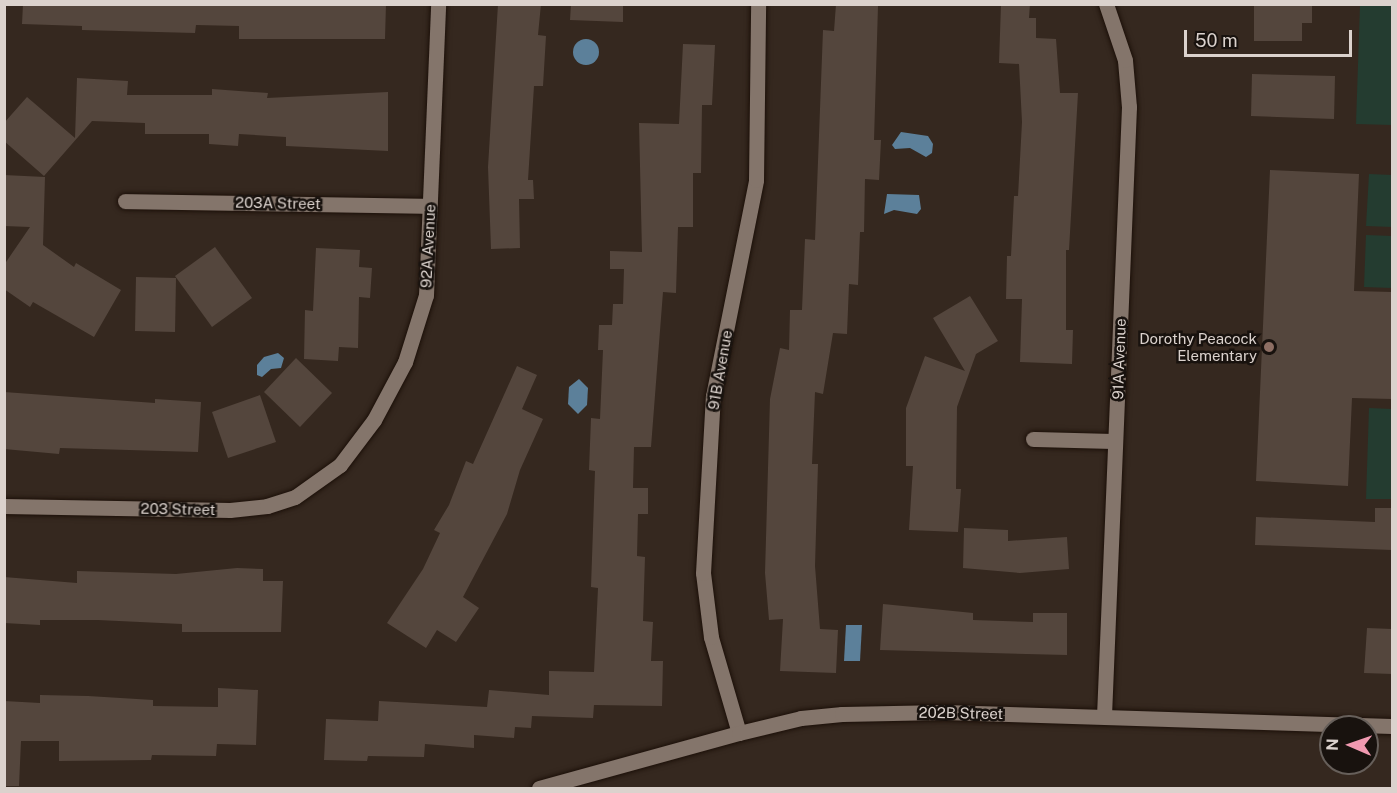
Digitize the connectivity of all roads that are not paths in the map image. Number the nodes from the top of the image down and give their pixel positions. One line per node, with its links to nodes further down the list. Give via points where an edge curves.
1 (438, 4): 5 (street, 92A Avenue)
2 (758, 4): 12 (street, 91B Avenue, via 756,180 713,396 703,573 711,637)
3 (1106, 4): 7 (street, 91A Avenue, via 1125,60 1129,107)
4 (126, 201): 5 (street, 203A Street)
5 (430, 206): 8 (street, 92A Avenue, via 426,295 417,331 374,420)
6 (1033, 440): 7 (street)
7 (1115, 441): 10 (street, 91A Avenue)
8 (340, 465): 9 (street, 203 Street, via 295,497 267,506 230,510)
9 (4, 506)
10 (1104, 716): 11 (street, 202B Street); 12 (street, 202B Street, via 882,711 801,718)
11 (1392, 726)
12 (739, 733): 13 (street, 202B Street)
13 (539, 789)

